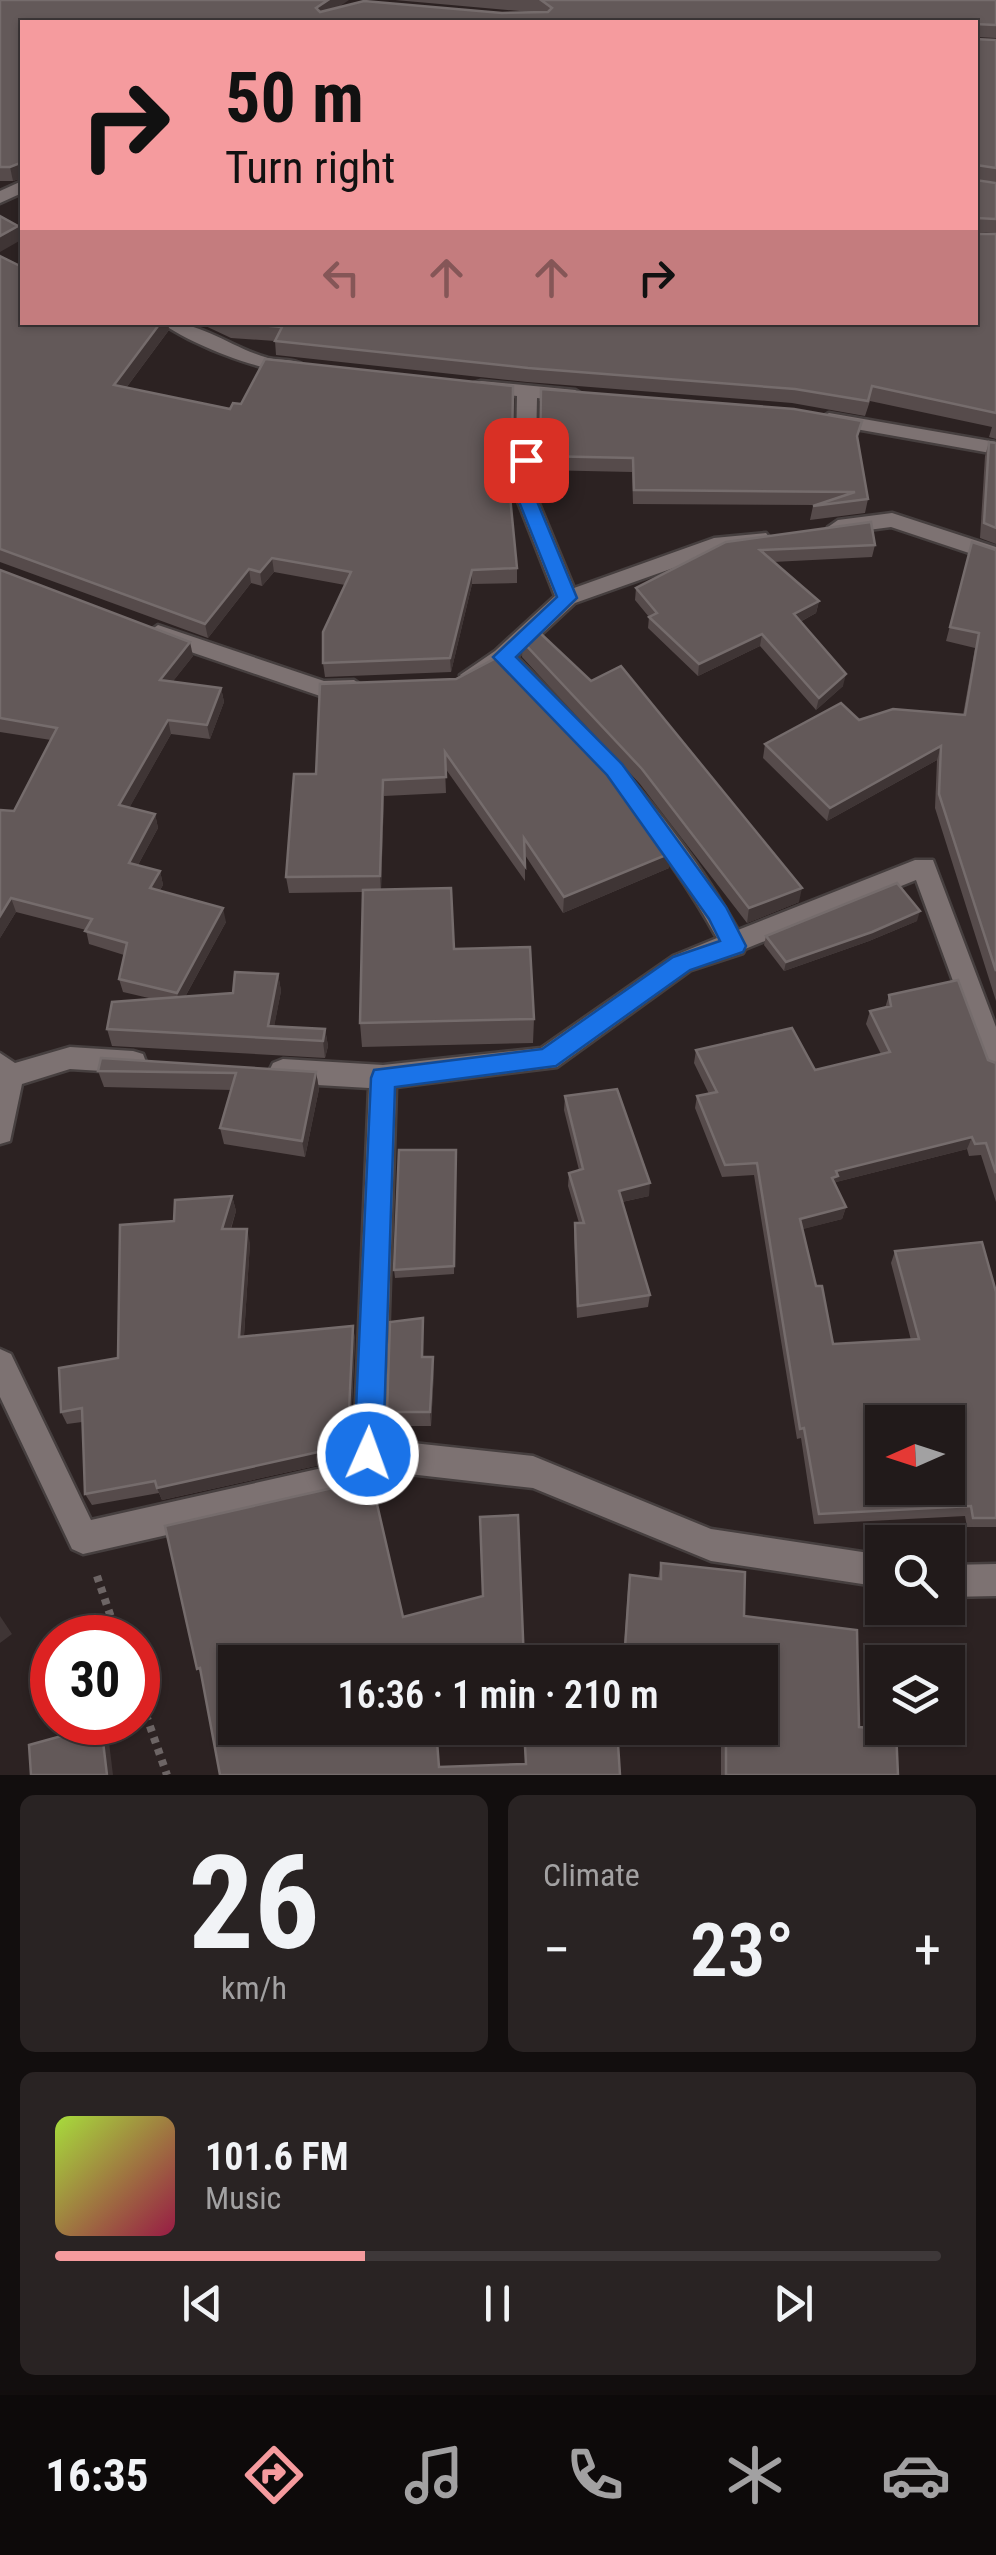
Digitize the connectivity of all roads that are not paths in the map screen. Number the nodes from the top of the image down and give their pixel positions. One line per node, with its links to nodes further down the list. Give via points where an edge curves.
1 (177, 325): 2 (street, via 264,363)
2 (320, 369)
3 (452, 384): 4 (street)
4 (527, 392): 5 (street); 11 (street, via 525,494)
5 (603, 398)
6 (811, 416): 7 (street)
7 (996, 448)
8 (816, 530): 10 (street, via 892,520)
9 (778, 535): 11 (street, via 721,543)
10 (996, 554)
11 (567, 598): 13 (street)
12 (138, 625): 15 (street, via 323,690)
13 (503, 657): 14 (street); 16 (street, via 615,770 718,913)
14 (456, 684)
15 (380, 687)
16 (734, 946): 17 (street, via 924,867); 21 (street, via 682,964 547,1059)
17 (996, 1063)
18 (161, 1064): 19 (street, via 70,1058)
19 (5, 1070): 22 (street)
20 (252, 1070): 21 (street)
21 (383, 1078): 24 (street)
22 (0, 1132)
23 (0, 1364): 24 (street, via 84,1538 340,1480)
24 (368, 1454): 25 (street, via 533,1472 711,1544)
25 (865, 1568)
26 (996, 1580): 27 (street)
27 (965, 1581)

